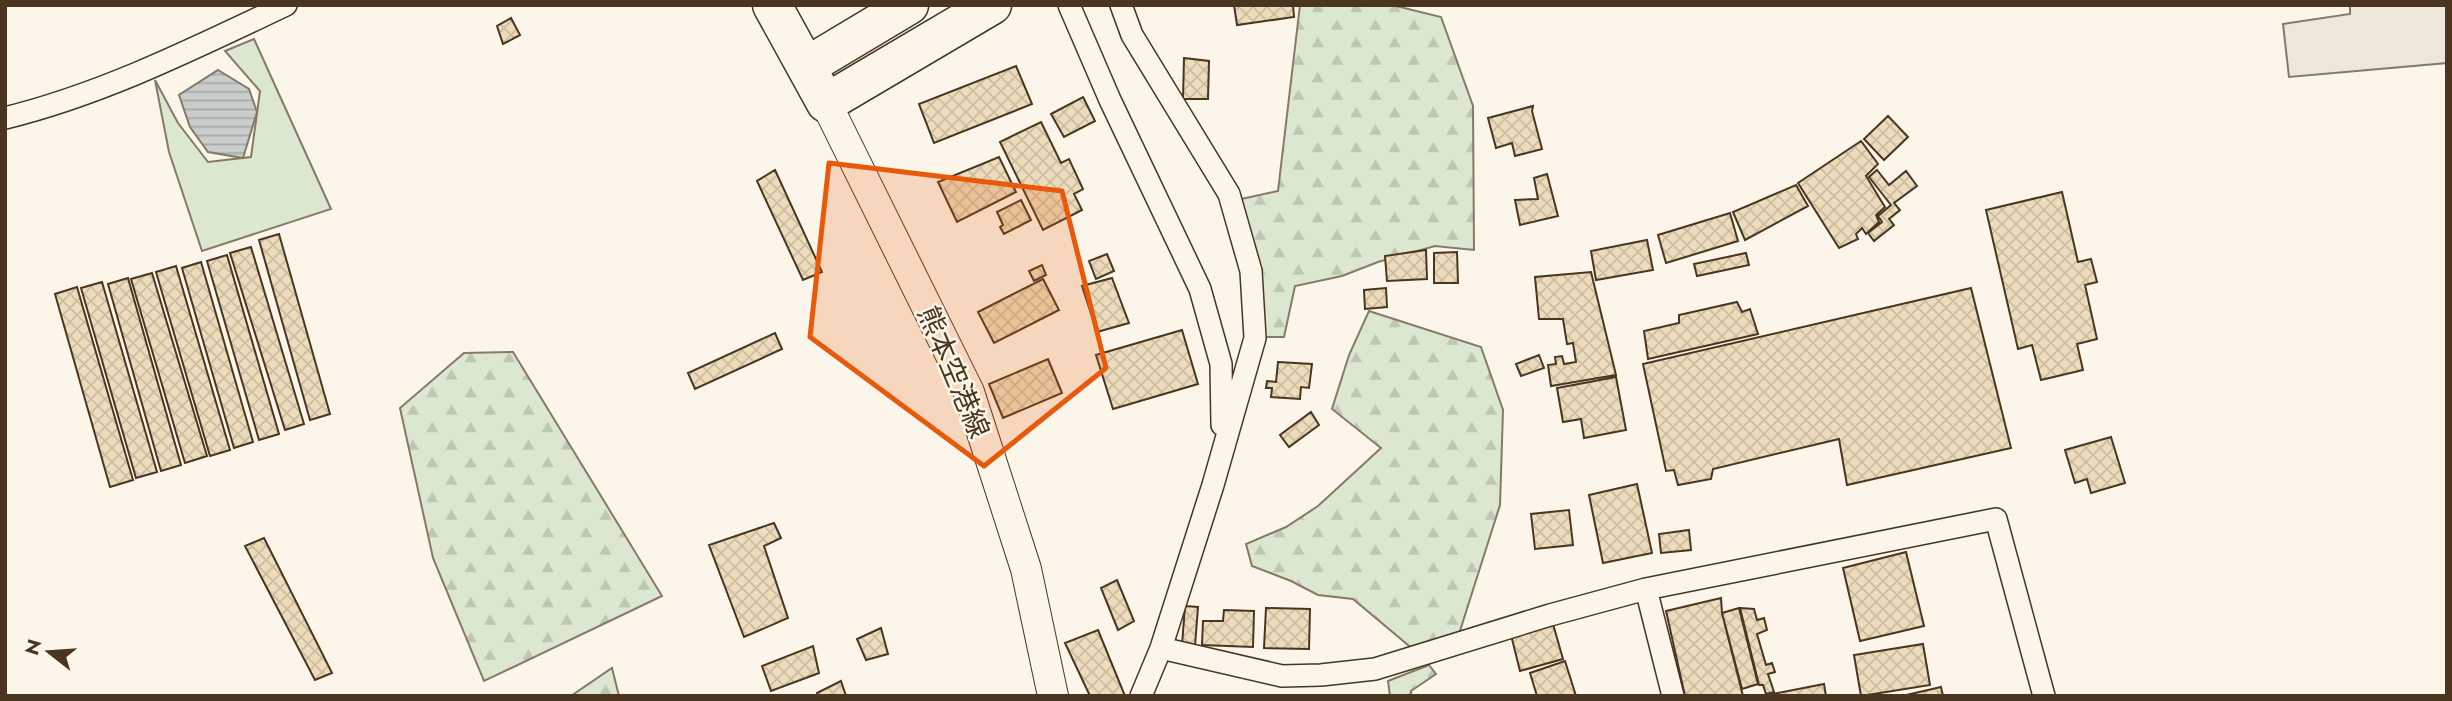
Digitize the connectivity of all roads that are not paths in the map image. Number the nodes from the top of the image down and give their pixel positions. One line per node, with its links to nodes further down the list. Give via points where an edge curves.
1 (286, 5): 9 (street, via 51,107)
2 (772, 5): 7 (highway)
3 (909, 5): 7 (highway)
4 (992, 5): 8 (highway)
5 (1069, 5): 10 (street, via 1200,289 1221,364)
6 (1121, 5): 10 (street, via 1132,35 1229,194 1251,271 1255,338)
7 (807, 66): 8 (highway)
8 (826, 103): 13 (main road, 熊本空港線, via 969,392 1026,569)
9 (5, 118)
10 (1222, 452): 12 (street)
11 (1646, 590): 12 (street, via 1375,669 1282,676); 15 (street); 16 (street, via 1996,519)
12 (1161, 648): 14 (street)
13 (1053, 696)
14 (1141, 696)
15 (1673, 696)
16 (2043, 696)

